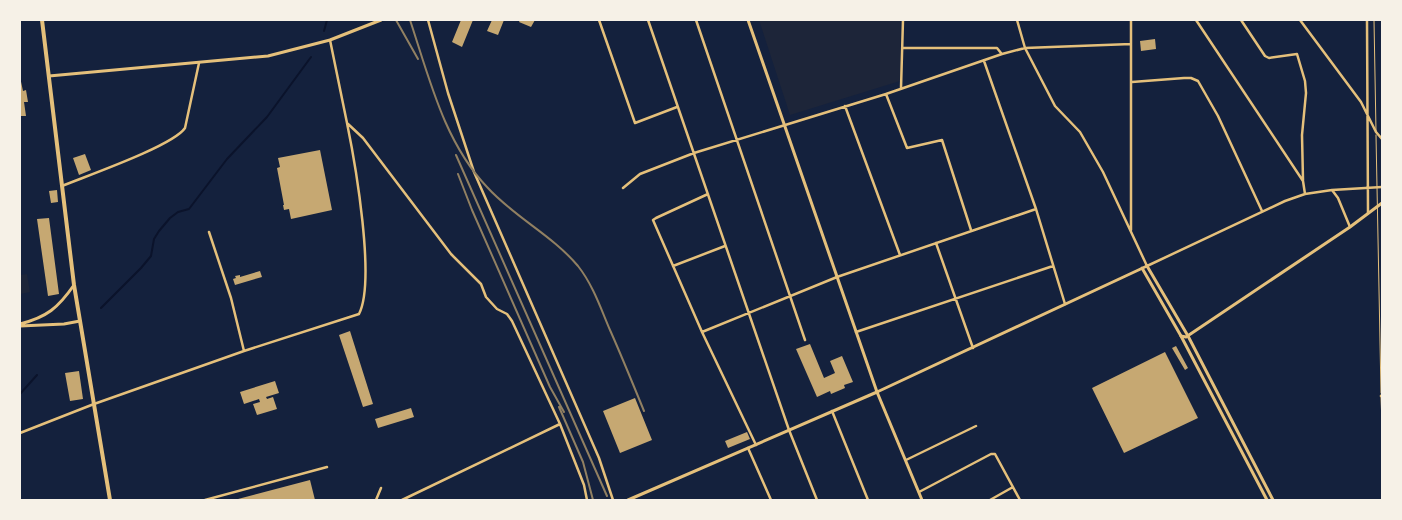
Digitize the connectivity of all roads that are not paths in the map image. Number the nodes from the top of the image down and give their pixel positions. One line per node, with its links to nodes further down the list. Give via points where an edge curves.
1 (42, 20): 23 (main road)
2 (381, 20): 16 (main road)
3 (428, 20): 97 (street, via 474,172 599,458)
4 (599, 20): 28 (street, via 634,124)
5 (648, 20): 28 (street)
6 (696, 20): 33 (street)
7 (748, 20): 31 (main road)
8 (903, 20): 18 (street)
9 (1017, 20): 19 (street)
10 (1131, 20): 17 (street)
11 (1196, 20): 36 (street)
12 (1241, 20): 36 (street, via 1264,56 1297,54 1306,93 1302,135)
13 (1300, 20): 29 (street)
14 (1367, 20): 29 (street)
15 (1374, 20): 32 (lane)
16 (330, 40): 22 (main road, via 268,56); 30 (street)
17 (1131, 44): 19 (street); 24 (street)
18 (903, 48): 20 (street, via 997,48); 25 (street)
19 (1025, 48): 20 (street); 52 (street, via 1055,106 1080,132)
20 (1002, 54): 21 (street)
21 (984, 61): 25 (street); 47 (street)
22 (199, 63): 23 (main road); 37 (street, via 181,134)
23 (49, 76): 37 (main road)
24 (1132, 82): 48 (street, via 1184,78 1198,81); 52 (street)
25 (901, 88): 26 (street)
26 (886, 94): 27 (street); 51 (street, via 907,148 942,140)
27 (845, 106): 31 (street); 56 (street)
28 (677, 107): 35 (street)
29 (1368, 116): 32 (street); 39 (street)
30 (347, 123): 75 (street, via 359,198 365,266 359,314); 80 (street, via 363,138 451,254 481,284 497,309 512,321)
31 (786, 125): 33 (street); 61 (main road)
32 (1376, 132): 34 (street); 40 (lane)
33 (736, 139): 35 (street); 63 (street)
34 (1382, 139)
35 (694, 153): 38 (street, via 640,174); 43 (street)
36 (1303, 181): 44 (street)
37 (62, 186): 62 (main road)
38 (623, 188)
39 (1368, 188): 40 (street); 42 (street); 49 (street)
40 (1377, 188): 41 (street); 46 (lane)
41 (1382, 188)
42 (1332, 190): 44 (street); 50 (street)
43 (708, 194): 55 (street); 57 (street, via 653,220)
44 (1305, 194): 48 (street)
45 (1382, 203): 46 (main road)
46 (1378, 206): 49 (main road); 77 (lane)
47 (1036, 209): 51 (street); 58 (street)
48 (1262, 211): 59 (street)
49 (1368, 214): 50 (main road)
50 (1350, 227): 72 (main road)
51 (971, 230): 54 (street)
52 (1131, 231): 59 (street)
53 (210, 232): 75 (street)
54 (936, 243): 56 (street); 64 (street)
55 (725, 245): 57 (street); 66 (street)
56 (900, 255): 61 (street)
57 (673, 266): 69 (street)
58 (1053, 266): 64 (street); 65 (street)
59 (1147, 266): 60 (main road); 72 (main road)
60 (1142, 268): 65 (main road); 71 (main road)
61 (837, 277): 63 (street); 70 (main road)
62 (74, 285): 67 (main road); 68 (main road, via 49,313)
63 (789, 296): 66 (street); 73 (street)
64 (955, 299): 70 (street); 74 (street)
65 (1065, 304): 74 (main road)
66 (748, 312): 69 (street); 83 (street)
67 (80, 321): 68 (main road); 78 (main road)
68 (20, 325)
69 (702, 332): 85 (street)
70 (856, 332): 76 (main road)
71 (1181, 336): 72 (main road); 105 (main road)
72 (1188, 336): 106 (main road)
73 (806, 340)
74 (973, 348): 76 (main road)
75 (244, 351): 78 (street)
76 (877, 392): 79 (main road); 87 (main road)
77 (1382, 395): 81 (lane)
78 (94, 404): 84 (street); 92 (main road)
79 (832, 411): 83 (main road); 101 (street)
80 (560, 424): 95 (street); 96 (street)
81 (1382, 424)
82 (976, 426): 87 (street)
83 (789, 430): 85 (main road); 100 (street)
84 (20, 434)
85 (756, 445): 86 (main road)
86 (748, 448): 98 (main road); 99 (street)
87 (906, 460): 91 (main road)
88 (327, 467): 93 (street)
89 (1013, 487): 91 (street, via 995,454 991,454); 103 (street); 104 (street)
90 (381, 488): 94 (street)
91 (919, 492): 102 (main road)
92 (110, 500)
93 (205, 500)
94 (376, 500)
95 (402, 500)
96 (587, 500)
97 (613, 500)
98 (628, 500)
99 (770, 500)
100 (817, 500)
101 (868, 500)
102 (922, 500)
103 (990, 500)
104 (1020, 500)
105 (1266, 500)
106 (1273, 500)

